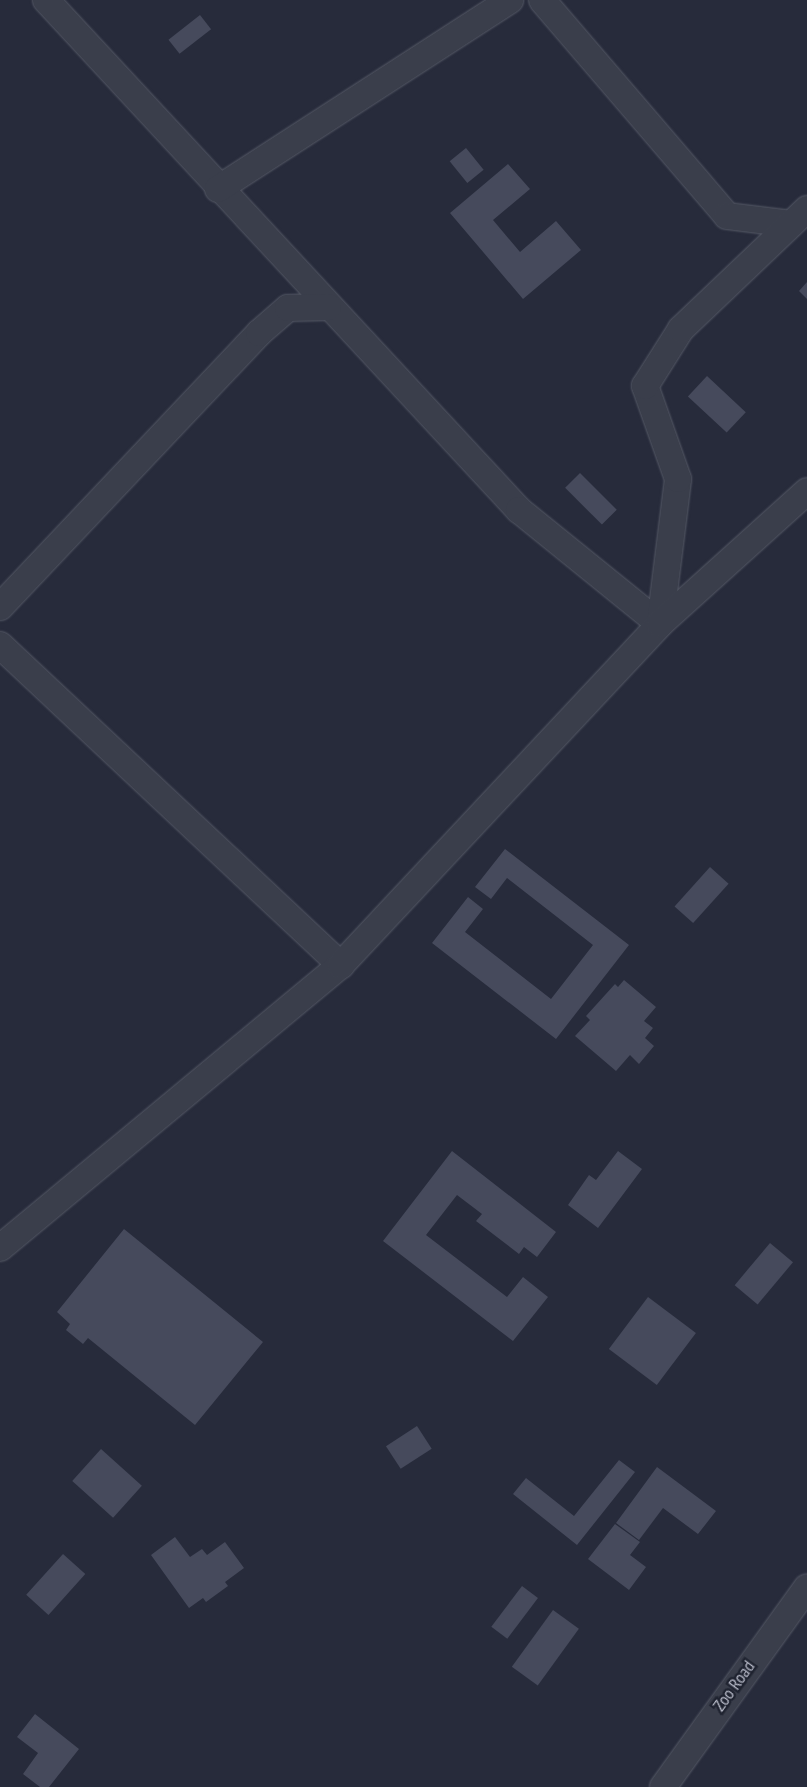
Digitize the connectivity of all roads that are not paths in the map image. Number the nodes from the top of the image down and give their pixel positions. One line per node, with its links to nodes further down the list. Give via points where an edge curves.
1 (46, 0): 4 (street)
2 (510, 0): 4 (street)
3 (542, 0): 5 (street, via 726,216)
4 (218, 189): 6 (street)
5 (799, 217): 9 (street, via 681,329 645,386 678,479)
6 (328, 307): 8 (street, via 288,308 259,333); 9 (street, via 519,510)
7 (807, 491): 9 (street)
8 (0, 606)
9 (660, 624): 11 (street)
10 (0, 644): 11 (street)
11 (341, 965): 12 (street)
12 (0, 1248)
13 (807, 1587): 14 (street, Zoo Road)
14 (663, 1787)

